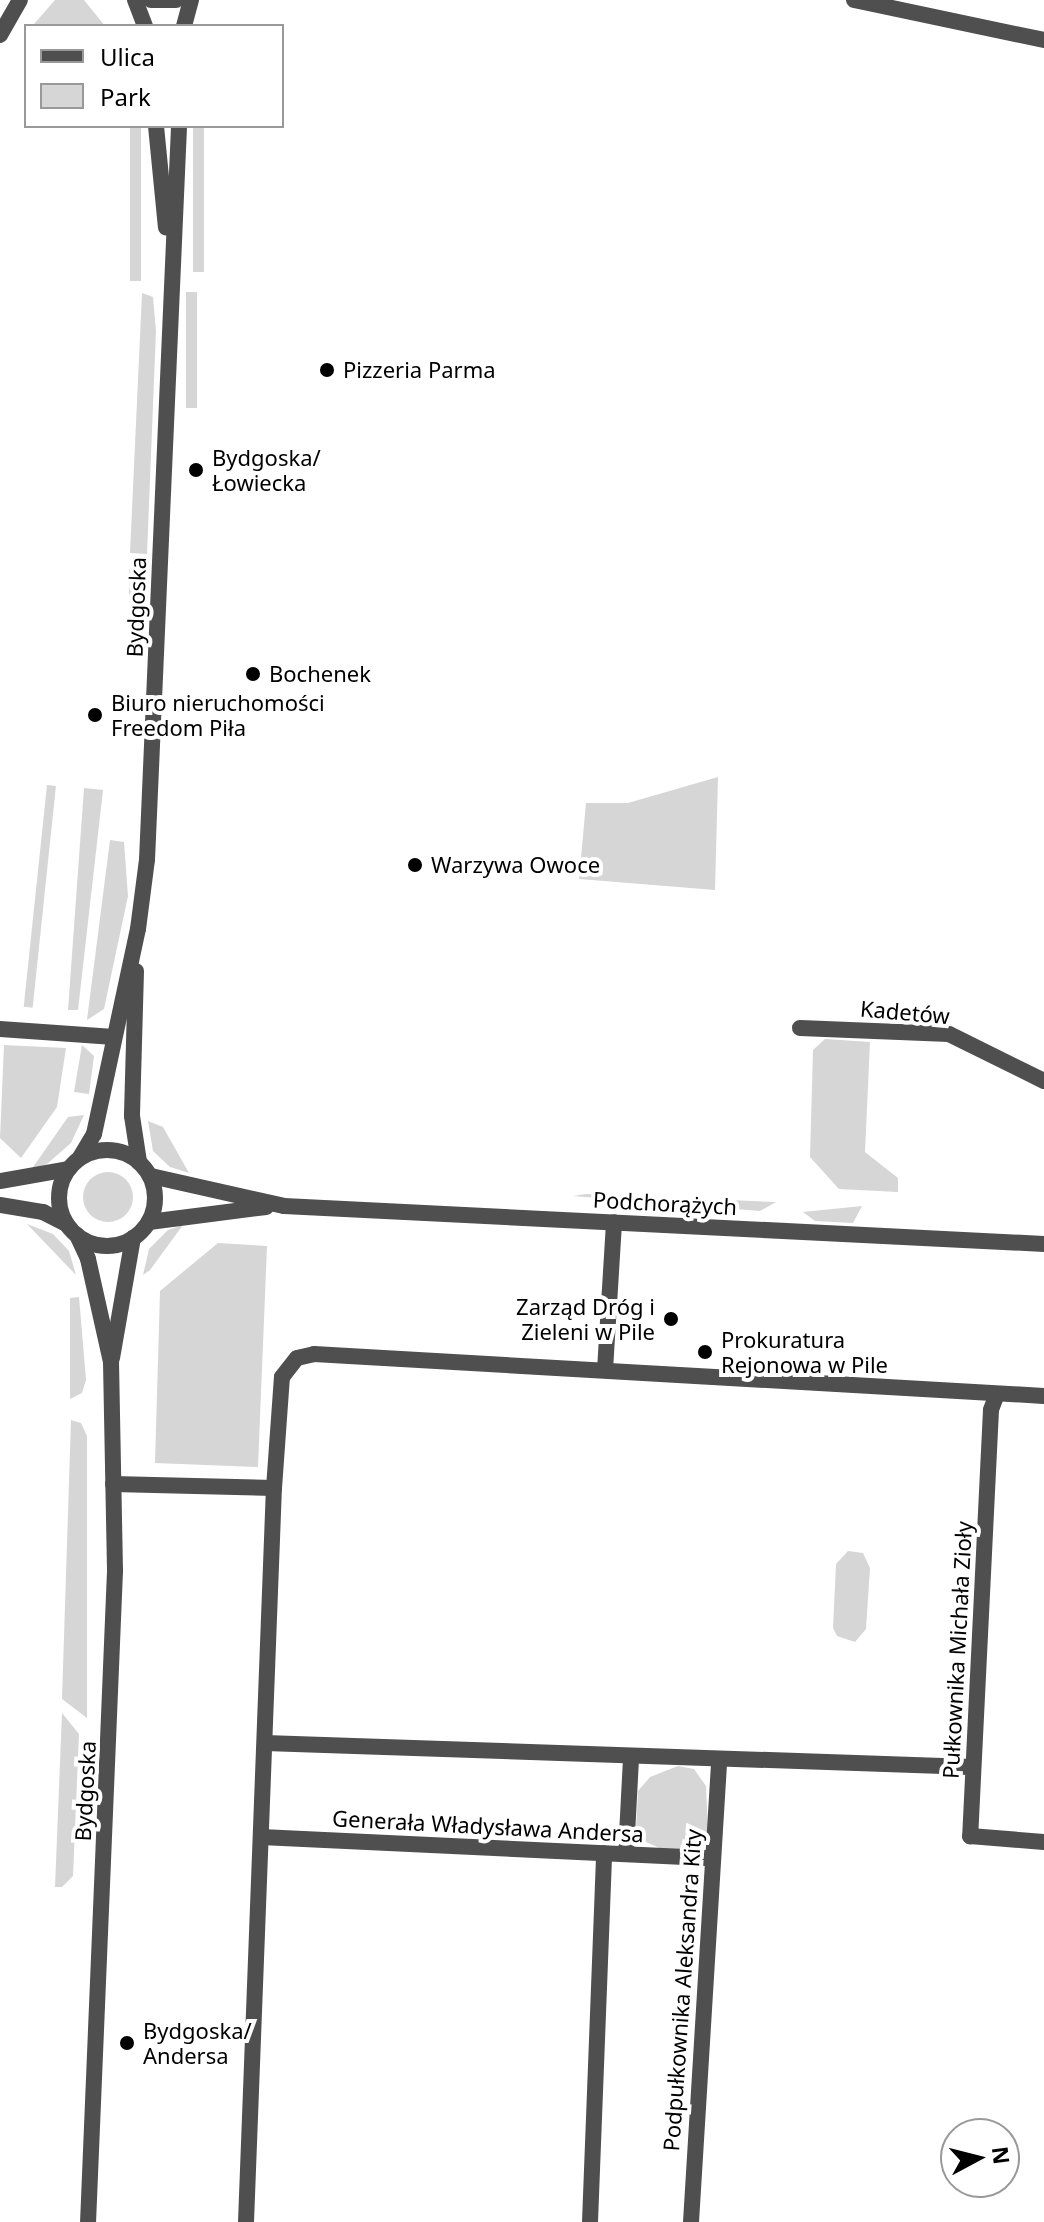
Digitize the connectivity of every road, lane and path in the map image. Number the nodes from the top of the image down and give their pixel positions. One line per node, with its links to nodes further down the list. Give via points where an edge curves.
1 (20, 0): 9 (street)
2 (135, 0): 7 (street)
3 (151, 0): 4 (street)
4 (176, 0)
5 (191, 0): 8 (street)
6 (854, 0): 10 (street)
7 (144, 24)
8 (185, 24)
9 (0, 35)
10 (1044, 40)
11 (156, 128): 13 (street, Bydgoska)
12 (179, 128): 13 (street, Bydgoska)
13 (171, 286): 14 (street, Bydgoska, via 148,844)
14 (138, 929): 17 (street, Bydgoska); 19 (street, Bydgoska, via 132,1107)
15 (800, 1028): 18 (street, Kadetów, via 949,1034)
16 (0, 1029): 17 (street)
17 (114, 1037): 20 (street, Bydgoska, via 94,1134)
18 (1044, 1081)
19 (139, 1162): 20 (street, via 104,1149); 21 (street)
20 (74, 1164): 22 (street); 27 (street, via 59,1197)
21 (151, 1176): 24 (street, Podchorążych); 25 (street, via 155,1198)
22 (0, 1181)
23 (0, 1205): 27 (street, via 43,1212)
24 (284, 1206): 25 (street, Podchorążych); 26 (street, Podchorążych)
25 (149, 1222): 28 (street)
26 (614, 1222): 29 (street, Podchorążych); 31 (street)
27 (72, 1230): 28 (street, via 104,1246); 30 (street, Bydgoska, via 88,1259)
28 (133, 1238): 30 (street, Bydgoska)
29 (1044, 1244)
30 (111, 1362): 34 (street, Bydgoska)
31 (605, 1370): 32 (street); 35 (street, via 305,1355 290,1363 282,1377)
32 (997, 1394): 33 (street); 39 (street, Pułkownika Michała Zioły, via 991,1410)
33 (1044, 1396)
34 (113, 1484): 35 (street); 45 (street, Bydgoska, via 114,1645)
35 (274, 1488): 36 (street)
36 (265, 1743): 37 (street); 40 (street)
37 (631, 1757): 38 (street); 43 (street)
38 (719, 1761): 39 (street); 44 (street, Podpułkownika Aleksandra Kity)
39 (972, 1767): 41 (street, Pułkownika Michała Zioły, via 970,1836)
40 (261, 1837): 42 (street, Generała Władysława Andersa); 46 (street)
41 (1044, 1842)
42 (604, 1853): 43 (street, Generała Władysława Andersa); 47 (street)
43 (626, 1854): 44 (street, Generała Władysława Andersa)
44 (712, 1858): 48 (street, Podpułkownika Aleksandra Kity)
45 (88, 2222)
46 (246, 2222)
47 (590, 2222)
48 (691, 2222)

